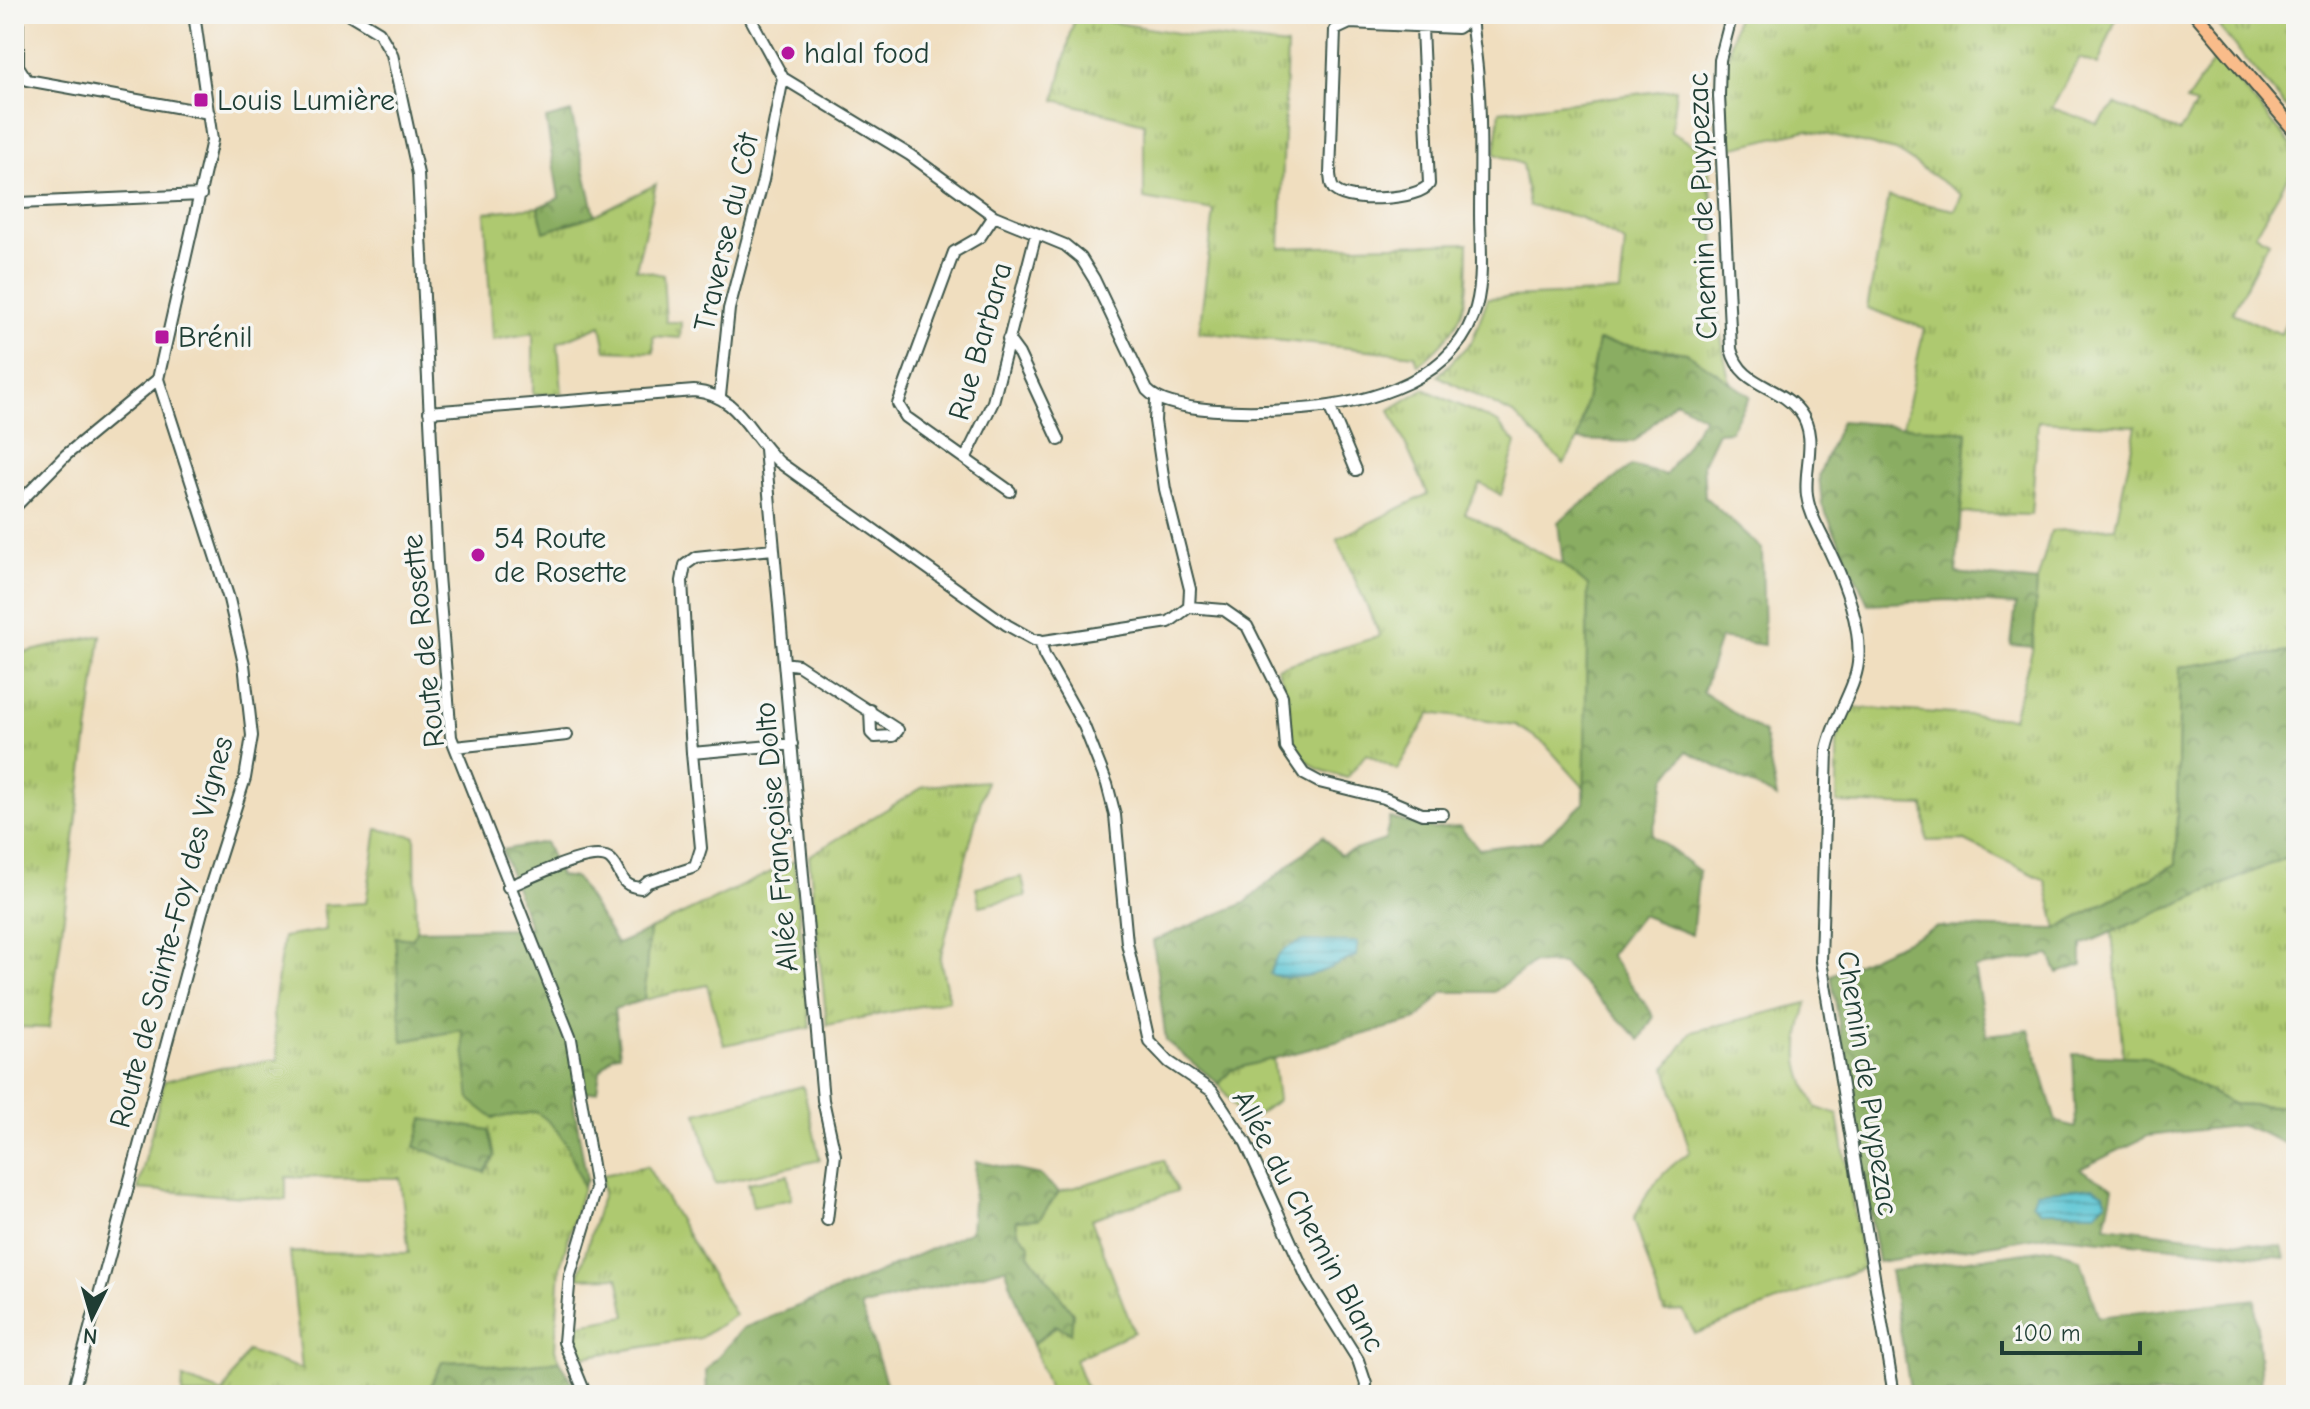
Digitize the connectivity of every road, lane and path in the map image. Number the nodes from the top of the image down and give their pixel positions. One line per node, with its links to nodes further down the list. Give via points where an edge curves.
1 (18, 14): 9 (street)
2 (194, 14): 11 (street)
3 (349, 14): 22 (street, Route de Rosette, via 379,32 392,54 404,99 418,174)
4 (748, 14): 10 (street)
5 (1732, 14): 44 (street, Chemin de Puypezac, via 1720,60 1719,96 1731,349 1739,370 1800,412 1808,430 1806,494 1841,578 1858,649 1853,679 1827,749 1821,961)
6 (2196, 14): 12 (main road)
7 (1471, 16): 8 (street, via 1457,28); 21 (street, via 1481,130 1480,287 1473,318 1458,345 1424,373 1361,402)
8 (1422, 28): 8 (street, via 1350,23 1335,30 1330,174 1338,193 1410,196 1429,184)
9 (16, 66): 11 (street, via 27,80)
10 (783, 78): 15 (street, via 910,155); 19 (street, Traverse du Côt, via 729,309)
11 (209, 113): 13 (street, via 212,140)
12 (2296, 134)
13 (201, 195): 14 (street); 18 (street)
14 (19, 203)
15 (994, 216): 16 (street); 25 (street, via 976,241 954,252 898,404 906,417)
16 (1036, 234): 17 (street, Rue Barbara); 20 (street, via 1081,258)
17 (1008, 339): 23 (street); 25 (street, Rue Barbara, via 993,402)
18 (158, 379): 28 (street, via 66,455); 41 (street, Route de Sainte-Foy des Vignes, via 229,599 244,664 252,736 245,778 198,927)
19 (720, 396): 22 (street, via 694,391); 24 (street)
20 (1156, 401): 21 (street, via 1178,407 1276,411); 30 (street, via 1158,450 1190,589)
21 (1330, 408): 26 (street)
22 (429, 412): 36 (street, Route de Rosette)
23 (1059, 440)
24 (765, 449): 29 (street, Allée Françoise Dolto); 31 (street, via 1007,625)
25 (965, 459): 27 (street)
26 (1356, 470)
27 (1010, 491)
28 (14, 508)
29 (773, 549): 32 (street, Allée Françoise Dolto); 37 (street, via 696,557 682,570)
30 (1189, 607): 31 (street, via 1169,622); 38 (street, via 1224,610 1247,626 1282,696 1286,748 1304,774 1422,814)
31 (1040, 640): 43 (street, Allée du Chemin Blanc, via 1107,784 1115,815 1127,943 1149,1041 1169,1062 1212,1091 1246,1143 1309,1282 1358,1360)
32 (784, 663): 33 (street, via 798,665); 35 (street, Allée Françoise Dolto)
33 (870, 710)
34 (567, 735): 36 (street)
35 (792, 744): 37 (street); 40 (street, Allée Françoise Dolto, via 823,1100 835,1155)
36 (455, 747): 39 (street, Route de Rosette)
37 (692, 753): 39 (street, via 701,848 695,867 641,888 630,887 612,860 587,855)
38 (1443, 814)
39 (508, 887): 42 (street, Route de Rosette, via 571,1039 594,1174 596,1189 570,1275 564,1342 585,1393)
40 (827, 1220)
41 (72, 1395)
42 (591, 1395)
43 (1365, 1395)
44 (1894, 1395)

